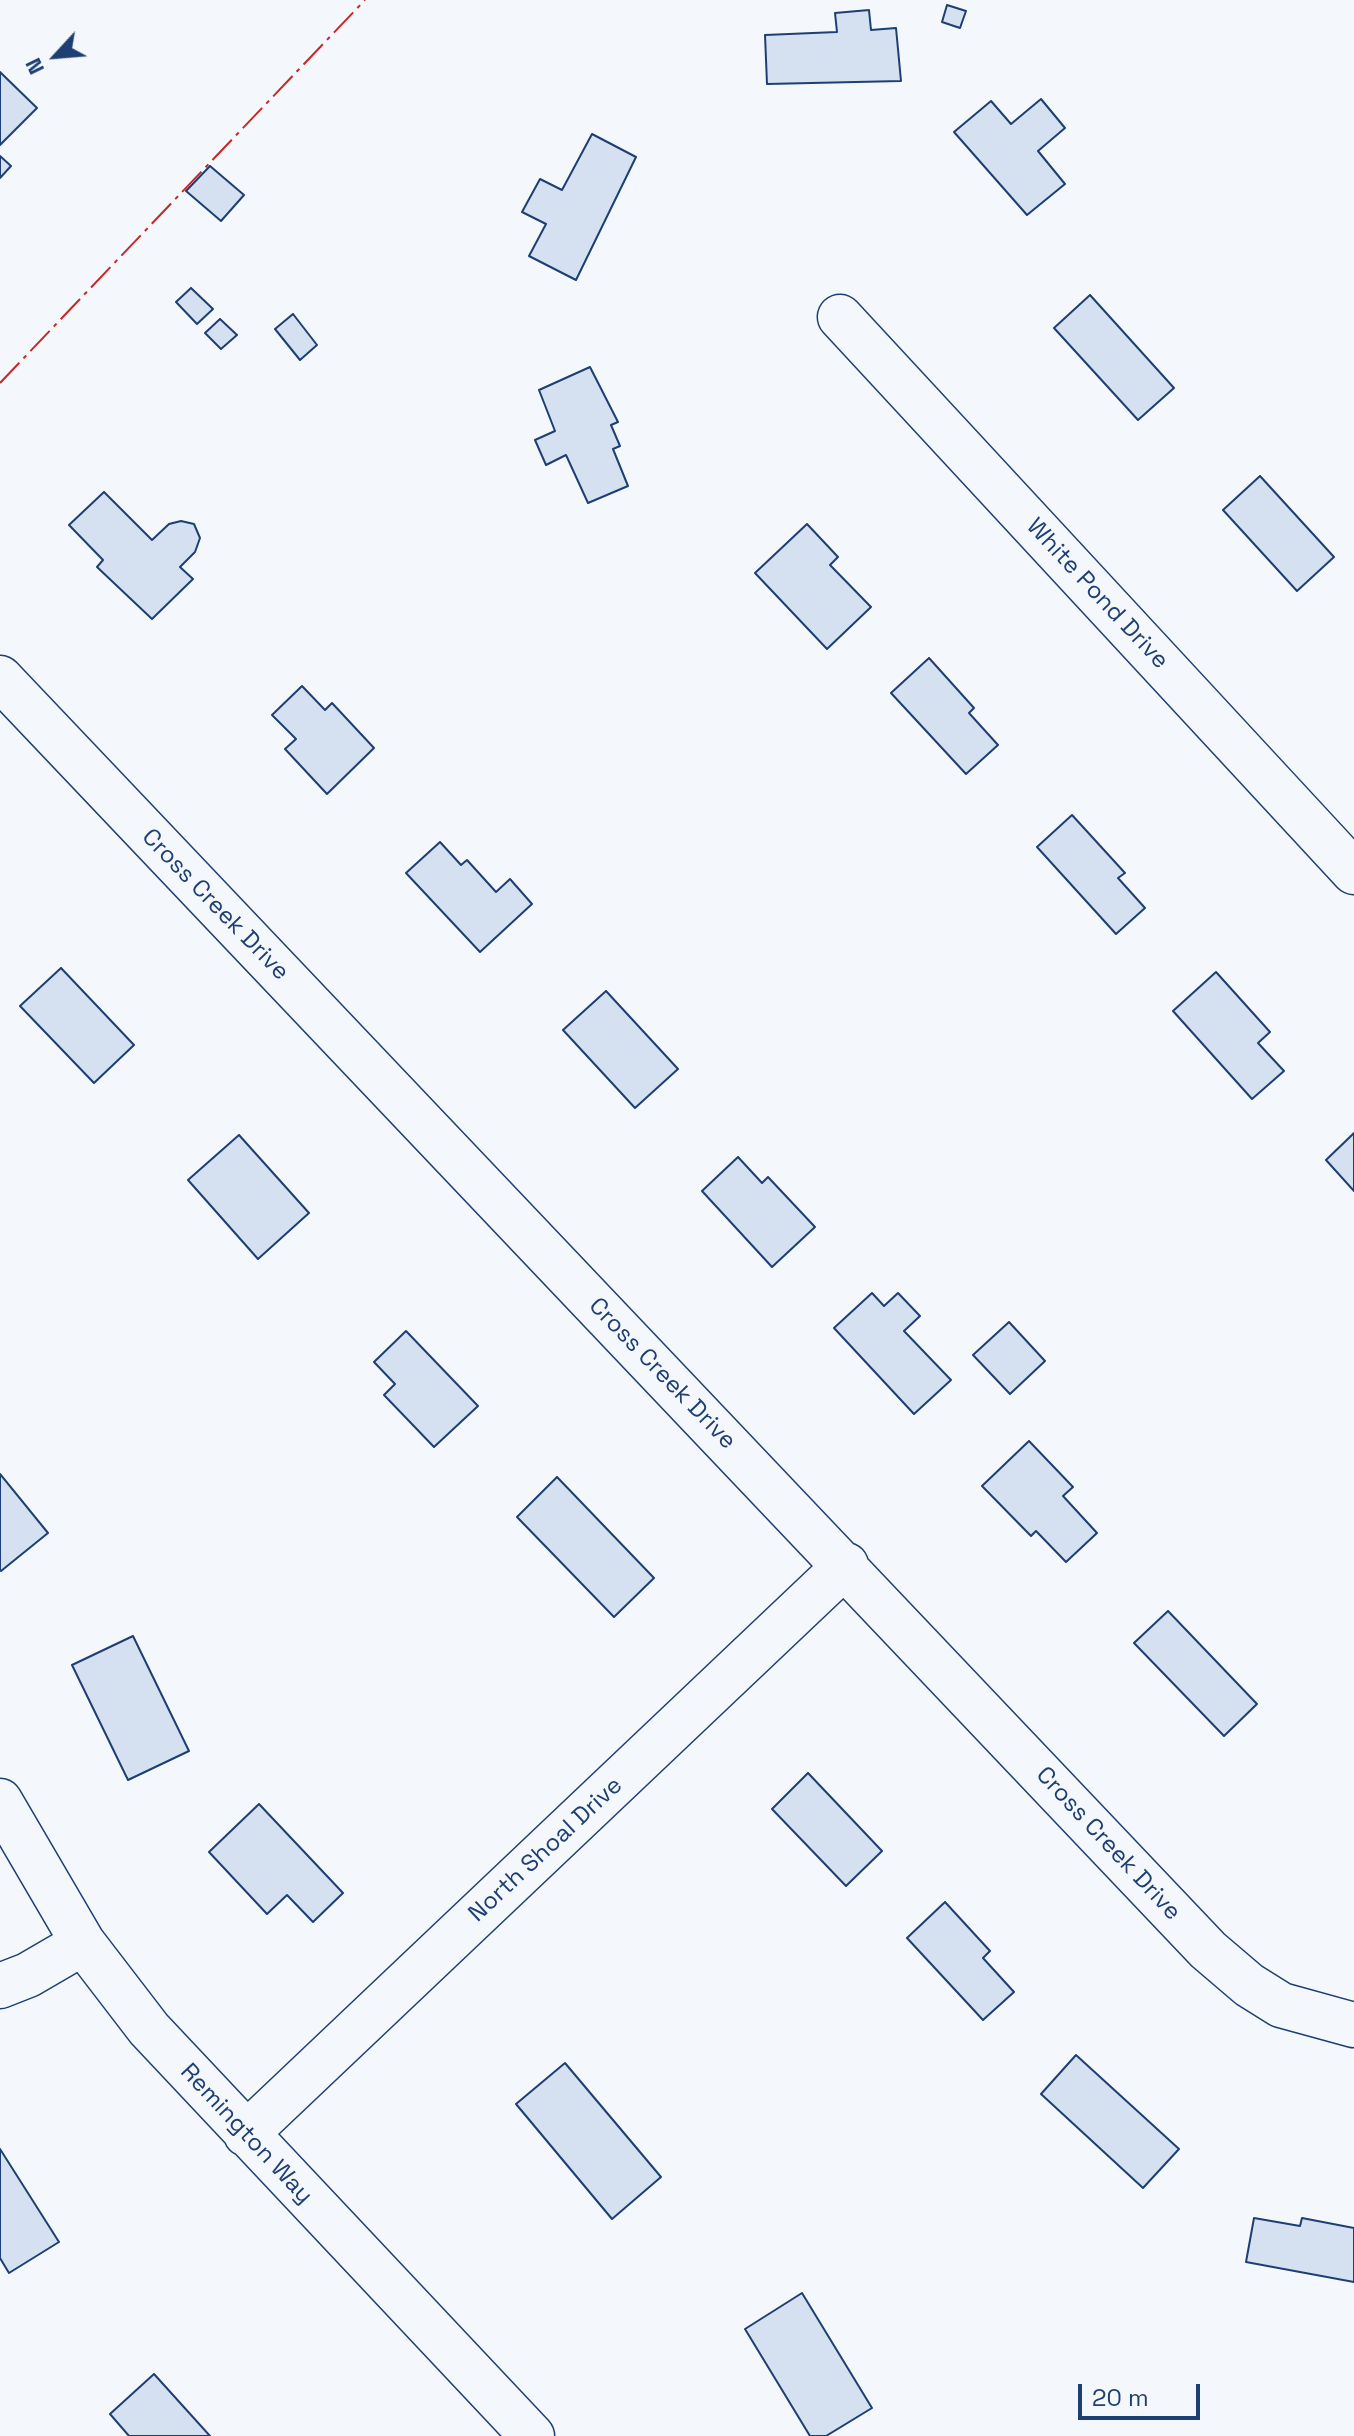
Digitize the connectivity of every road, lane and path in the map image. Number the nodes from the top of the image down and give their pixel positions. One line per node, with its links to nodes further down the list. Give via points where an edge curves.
1 (840, 317): 3 (street, White Pond Drive)
2 (0, 678): 4 (street, Cross Creek Drive)
3 (1354, 872)
4 (846, 1565): 8 (street, Cross Creek Drive, via 1208,1950 1281,2005); 9 (street, North Shoal Drive)
5 (0, 1801): 6 (street, Remington Way)
6 (83, 1943): 7 (street); 9 (street, Remington Way, via 149,2029)
7 (0, 1986)
8 (1354, 2025)
9 (246, 2134): 10 (street, Remington Way)
10 (532, 2436)

